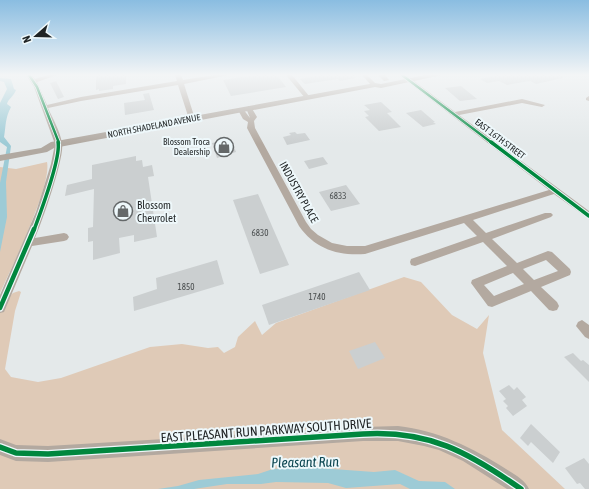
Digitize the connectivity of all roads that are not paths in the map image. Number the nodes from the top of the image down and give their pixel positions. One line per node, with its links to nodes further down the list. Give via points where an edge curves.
1 (41, 98): 7 (street)
2 (85, 98): 7 (street)
3 (185, 98): 10 (street)
4 (304, 98): 8 (main road, NORTH SHADELAND AVENUE)
5 (433, 98): 9 (street, EAST 16TH STREET)
6 (542, 105): 9 (street, via 522,101)
7 (45, 107): 11 (street)
8 (245, 109): 10 (main road, NORTH SHADELAND AVENUE); 18 (street, INDUSTRY PLACE, via 245,118 251,121 251,128 306,231 328,247 348,251 365,250)
9 (454, 114): 15 (street, EAST 16TH STREET)
10 (192, 119): 11 (main road, NORTH SHADELAND AVENUE)
11 (55, 145): 12 (main road, NORTH SHADELAND AVENUE, via 44,150); 21 (street, via 50,184)
12 (27, 150): 13 (main road, NORTH SHADELAND AVENUE); 14 (main road, NORTH SHADELAND AVENUE)
13 (0, 151)
14 (0, 158)
15 (555, 191): 17 (street, EAST 16TH STREET); 18 (street, INDUSTRY PLACE)
16 (548, 215): 20 (street)
17 (589, 216)
18 (465, 218): 20 (street)
19 (64, 237): 21 (street)
20 (485, 237): 22 (street); 23 (street)
21 (29, 243): 26 (street)
22 (415, 262)
23 (515, 268): 24 (street); 24 (street, via 548,255 566,272); 24 (street, via 476,283 492,302)
24 (532, 286): 25 (street)
25 (553, 306)
26 (0, 308)
27 (0, 447): 28 (street, EAST PLEASANT RUN PARKWAY SOUTH DRIVE, via 16,453 48,454 363,434 401,434 459,450)
28 (521, 489)

